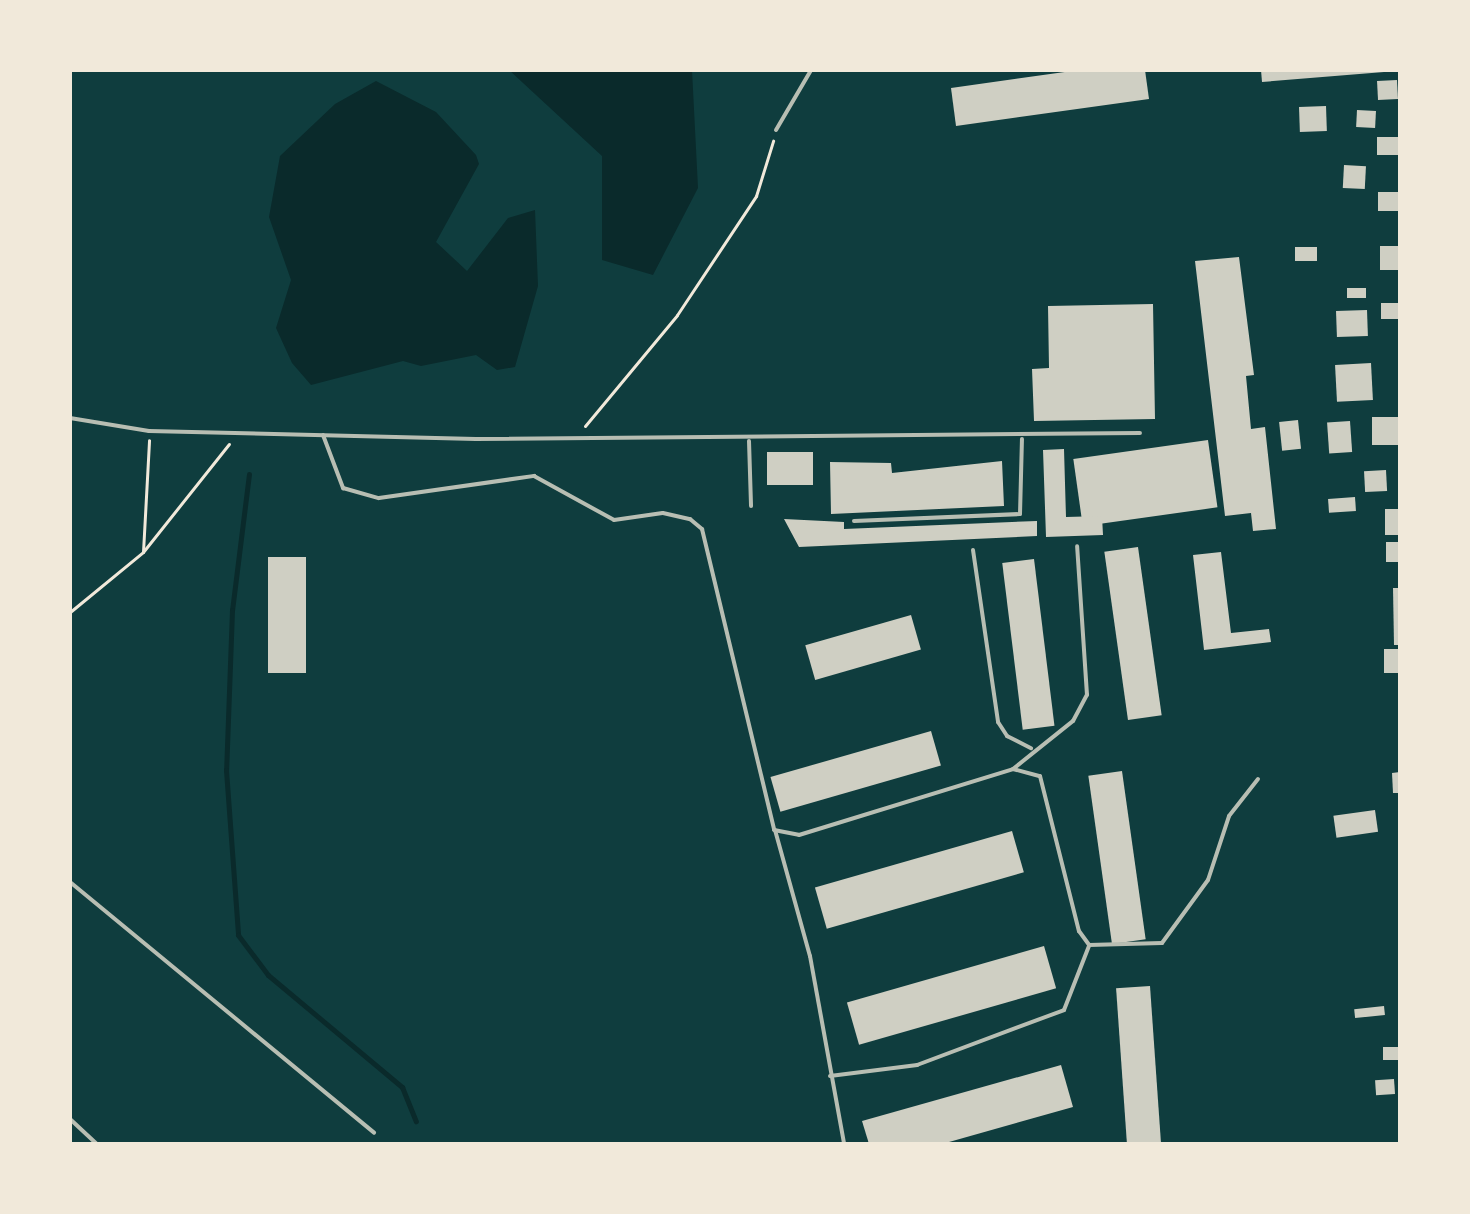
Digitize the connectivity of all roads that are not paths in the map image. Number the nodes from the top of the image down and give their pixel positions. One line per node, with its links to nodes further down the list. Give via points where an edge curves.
1 (811, 70): 2 (lane)
2 (776, 130)
3 (70, 418): 5 (lane, via 149,431)
4 (1140, 433): 6 (lane)
5 (323, 435): 7 (lane); 15 (lane, via 343,488 379,498 534,476 614,520 663,513 696,524)
6 (1022, 439): 7 (lane); 9 (lane, via 1020,514)
7 (749, 441): 8 (lane)
8 (751, 506)
9 (854, 521)
10 (1077, 546): 12 (lane, via 1087,695 1073,721)
11 (973, 550): 12 (lane, via 998,722 1007,736)
12 (1031, 748): 13 (lane)
13 (1013, 769): 15 (lane, via 799,835); 17 (lane, via 1040,776 1079,931)
14 (1258, 779): 17 (lane, via 1229,816 1208,880 1162,943)
15 (774, 830): 18 (lane, via 810,956)
16 (70, 882): 20 (lane)
17 (1089, 945): 18 (lane, via 1064,1010 917,1065)
18 (830, 1076): 22 (lane)
19 (70, 1119): 21 (lane)
20 (374, 1133)
21 (97, 1144)
22 (844, 1144)

